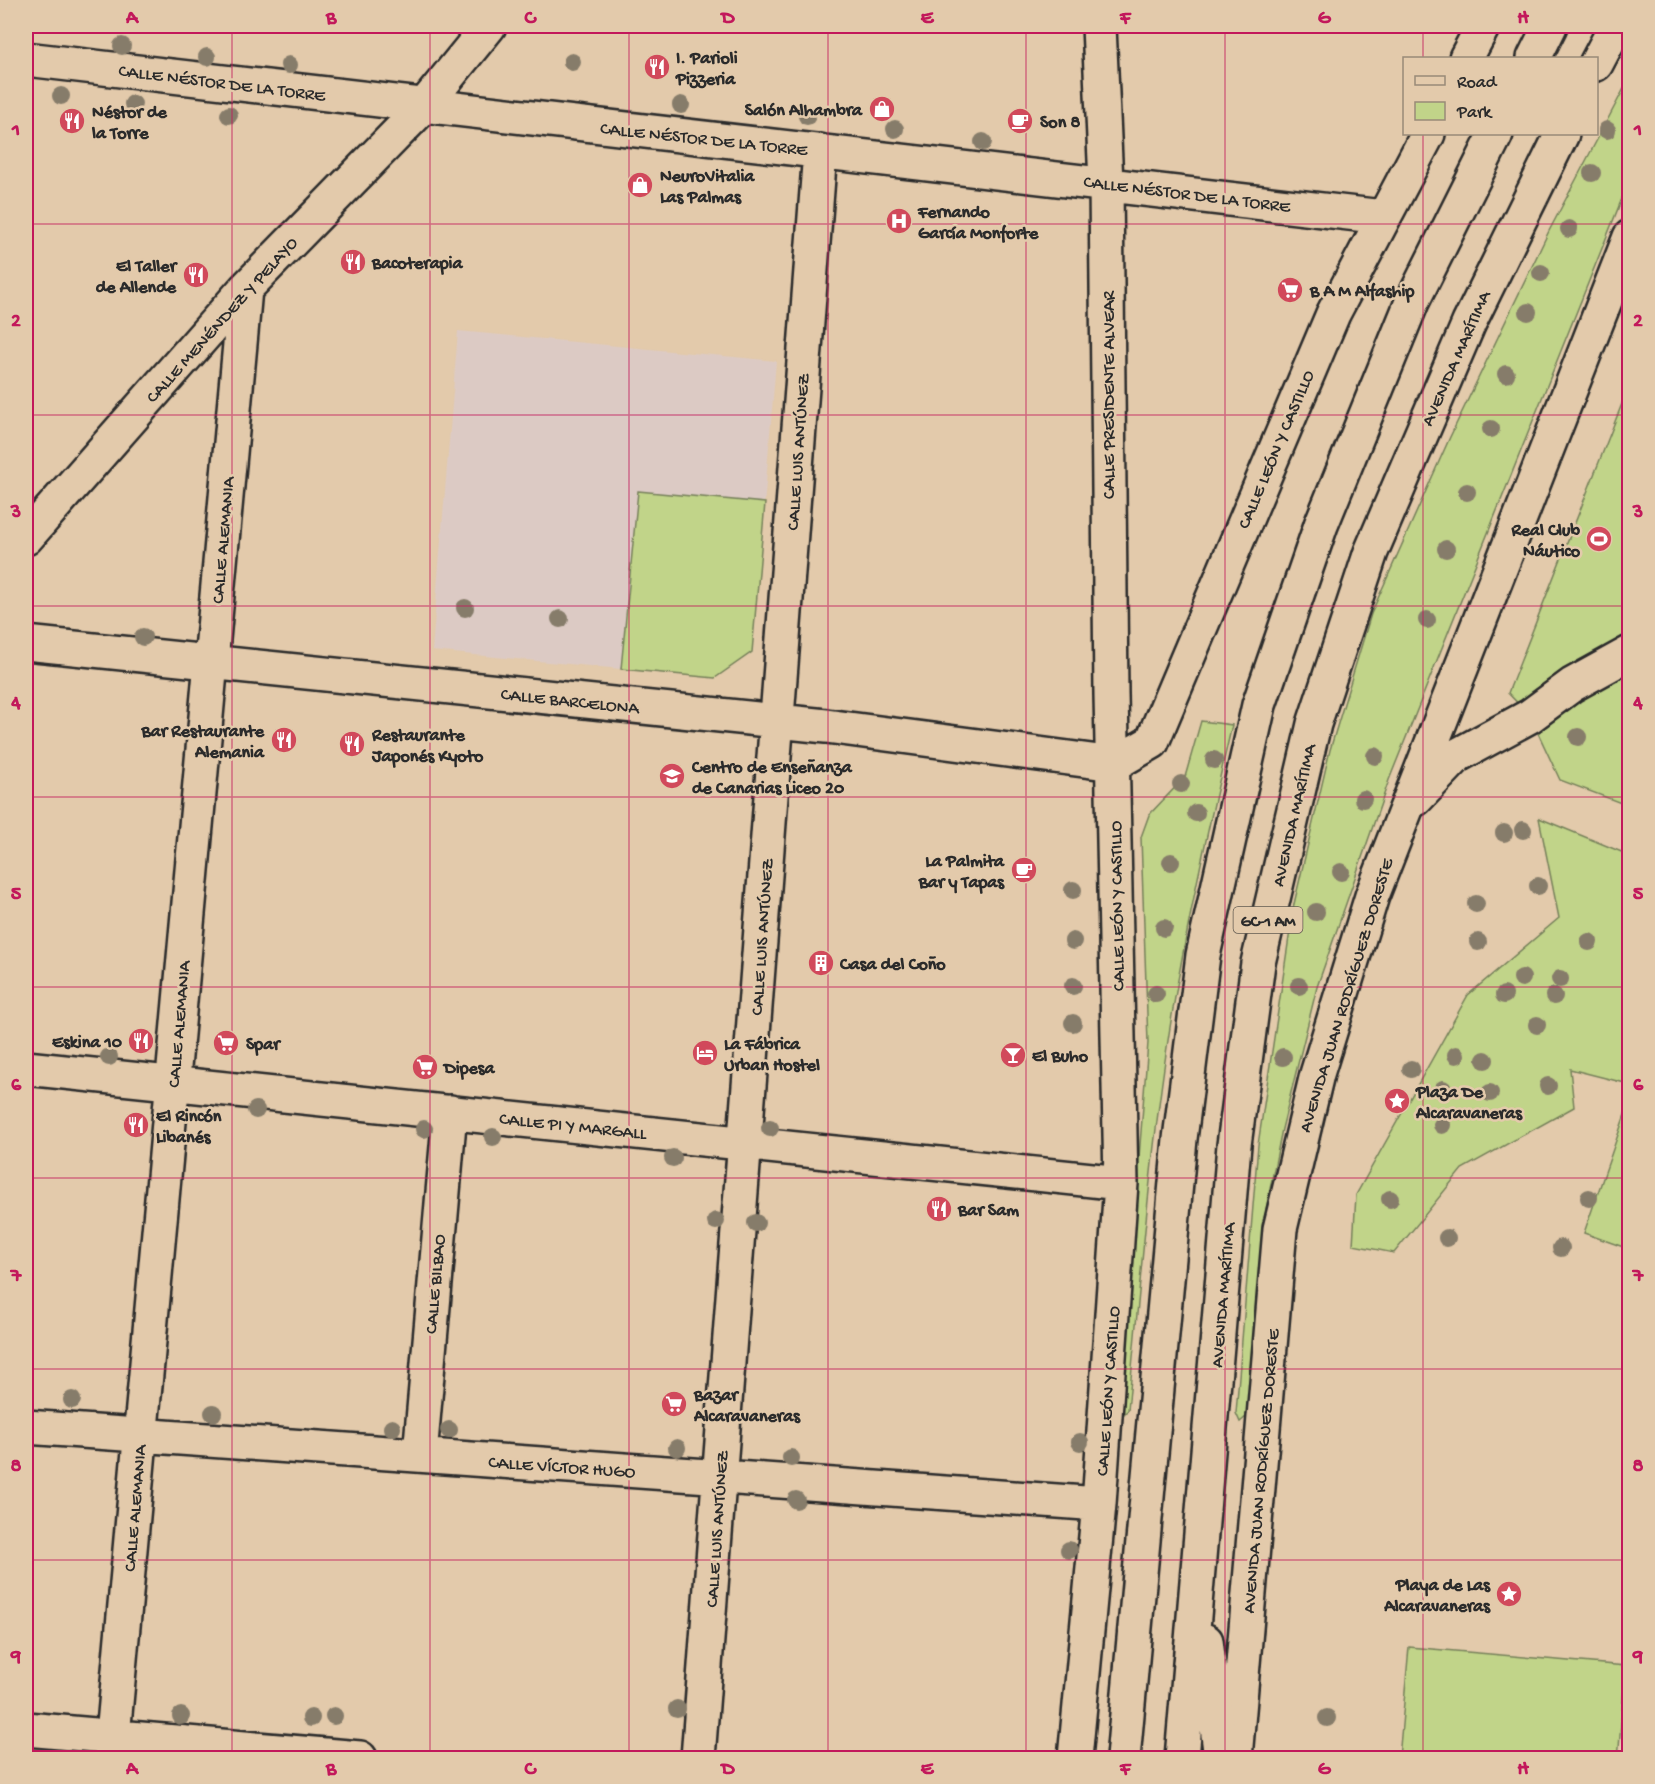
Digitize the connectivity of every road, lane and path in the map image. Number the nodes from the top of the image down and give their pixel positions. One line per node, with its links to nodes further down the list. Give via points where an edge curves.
1 (489, 26): 10 (main road, CALLE MENÉNDEZ Y PELAYO)
2 (1098, 26): 15 (main road, CALLE PRESIDENTE ALVEAR)
3 (1483, 26): 6 (main road)
4 (1550, 26): 7 (main road)
5 (1616, 26): 9 (main road)
6 (1467, 57)
7 (1534, 57)
8 (26, 59): 10 (main road, CALLE NÉSTOR DE LA TORRE)
9 (1598, 60)
10 (424, 106): 14 (main road, CALLE NÉSTOR DE LA TORRE); 18 (main road, CALLE MENÉNDEZ Y PELAYO)
11 (1427, 135): 16 (main road, CALLE LEÓN Y CASTILLO)
12 (1496, 135): 42 (main road, GC-1 AM, via 1412,302 1321,525 1258,705 1203,955 1183,1116)
13 (1562, 135): 36 (main road, AVENIDA MARÍTIMA / GC-1 AM, via 1469,323 1371,552 1314,724 1258,963 1234,1145)
14 (820, 151): 15 (main road, CALLE NÉSTOR DE LA TORRE); 23 (main road, CALLE LUIS ANTÚNEZ)
15 (1106, 183): 16 (main road, CALLE NÉSTOR DE LA TORRE); 24 (main road, CALLE PRESIDENTE ALVEAR)
16 (1383, 217): 24 (main road, CALLE LEÓN Y CASTILLO, via 1333,315 1152,742)
17 (1629, 237): 25 (main road, AVENIDA JUAN RODRÍGUEZ DORESTE)
18 (245, 289): 19 (main road, CALLE MENÉNDEZ Y PELAYO); 22 (main road, CALLE ALEMANIA)
19 (26, 538)
20 (26, 643): 22 (main road, CALLE BARCELONA)
21 (1629, 653): 25 (main road, via 1572,685 1530,716 1458,755)
22 (211, 662): 23 (main road, CALLE BARCELONA); 27 (main road, CALLE ALEMANIA)
23 (777, 721): 24 (main road, CALLE BARCELONA); 29 (main road, CALLE LUIS ANTÚNEZ)
24 (1114, 764): 30 (main road, CALLE LEÓN Y CASTILLO)
25 (1405, 812): 45 (main road, AVENIDA JUAN RODRÍGUEZ DORESTE, via 1372,896 1317,1074 1280,1229)
26 (26, 1068): 27 (main road, CALLE PI Y MARGALL)
27 (173, 1083): 28 (main road, CALLE PI Y MARGALL); 32 (main road, CALLE ALEMANIA)
28 (450, 1112): 29 (main road, CALLE PI Y MARGALL); 33 (main road, CALLE BILBAO)
29 (745, 1143): 30 (main road, CALLE PI Y MARGALL); 34 (main road, CALLE LUIS ANTÚNEZ)
30 (1121, 1183): 35 (main road, CALLE LEÓN Y CASTILLO)
31 (26, 1427): 32 (main road, CALLE VÍCTOR HUGO)
32 (141, 1435): 33 (main road, CALLE VÍCTOR HUGO); 38 (main road, CALLE ALEMANIA)
33 (420, 1455): 34 (main road, CALLE VÍCTOR HUGO)
34 (720, 1477): 35 (main road, CALLE VÍCTOR HUGO); 40 (main road, CALLE LUIS ANTÚNEZ)
35 (1099, 1504): 41 (main road, CALLE LEÓN Y CASTILLO)
36 (1198, 1578): 43 (main road, AVENIDA MARÍTIMA / GC-1 AM); 44 (main road)
37 (26, 1729): 38 (main road)
38 (112, 1748): 39 (main road)
39 (360, 1758)
40 (698, 1758)
41 (1075, 1758)
42 (1123, 1758)
43 (1182, 1758)
44 (1221, 1758)
45 (1235, 1758)

